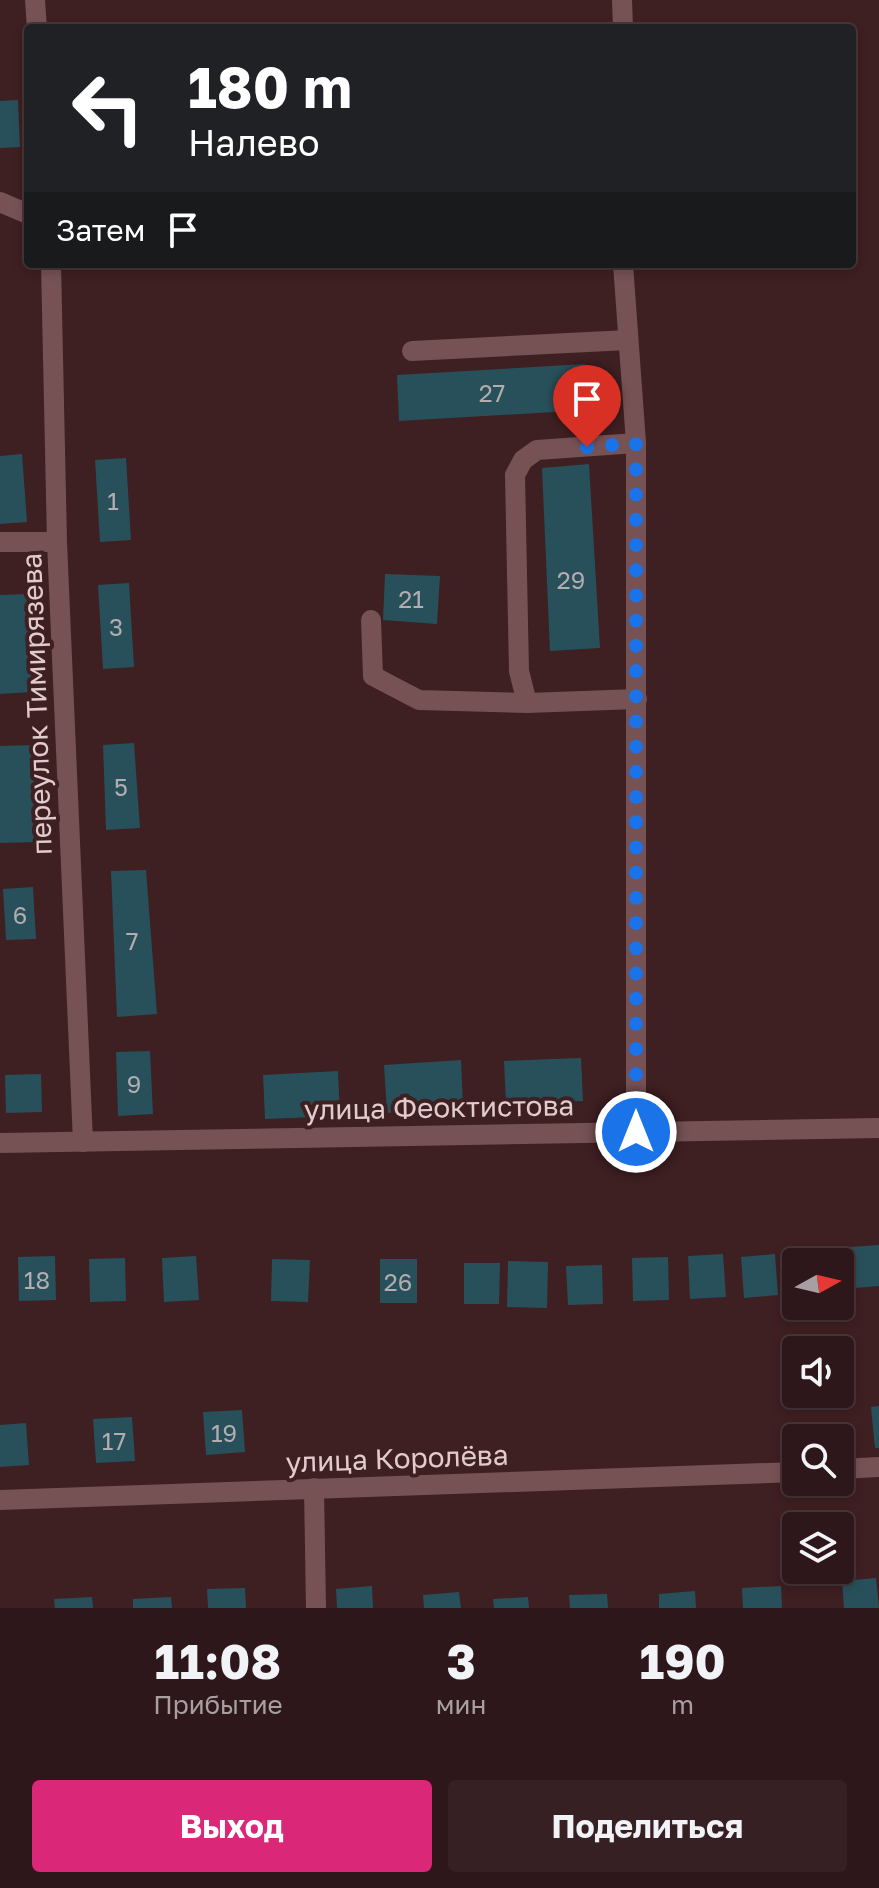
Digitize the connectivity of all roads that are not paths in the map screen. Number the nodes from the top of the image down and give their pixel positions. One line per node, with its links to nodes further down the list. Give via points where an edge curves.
1 (35, 0): 3 (street)
2 (622, 0): 4 (street)
3 (37, 24)
4 (623, 24)
5 (0, 202): 6 (street)
6 (24, 212)
7 (51, 268): 13 (street, переулок Тимирязева)
8 (623, 268): 9 (street)
9 (628, 340): 10 (street); 11 (street)
10 (412, 351)
11 (636, 443): 15 (street); 16 (street, via 537,450 515,475 519,671)
12 (0, 542): 13 (street)
13 (57, 542): 19 (street, переулок Тимирязева)
14 (371, 620): 16 (street, via 373,676 419,700)
15 (637, 699): 16 (street); 18 (street)
16 (527, 703)
17 (879, 1128): 18 (street, улица Феоктистова)
18 (636, 1132): 19 (street, улица Феоктистова)
19 (83, 1142): 20 (street, улица Феоктистова)
20 (0, 1143)
21 (879, 1467): 22 (street)
22 (854, 1468)
23 (782, 1472): 24 (street, улица Королёва)
24 (314, 1488): 25 (street, улица Королёва); 26 (street)
25 (0, 1500)
26 (316, 1608)

